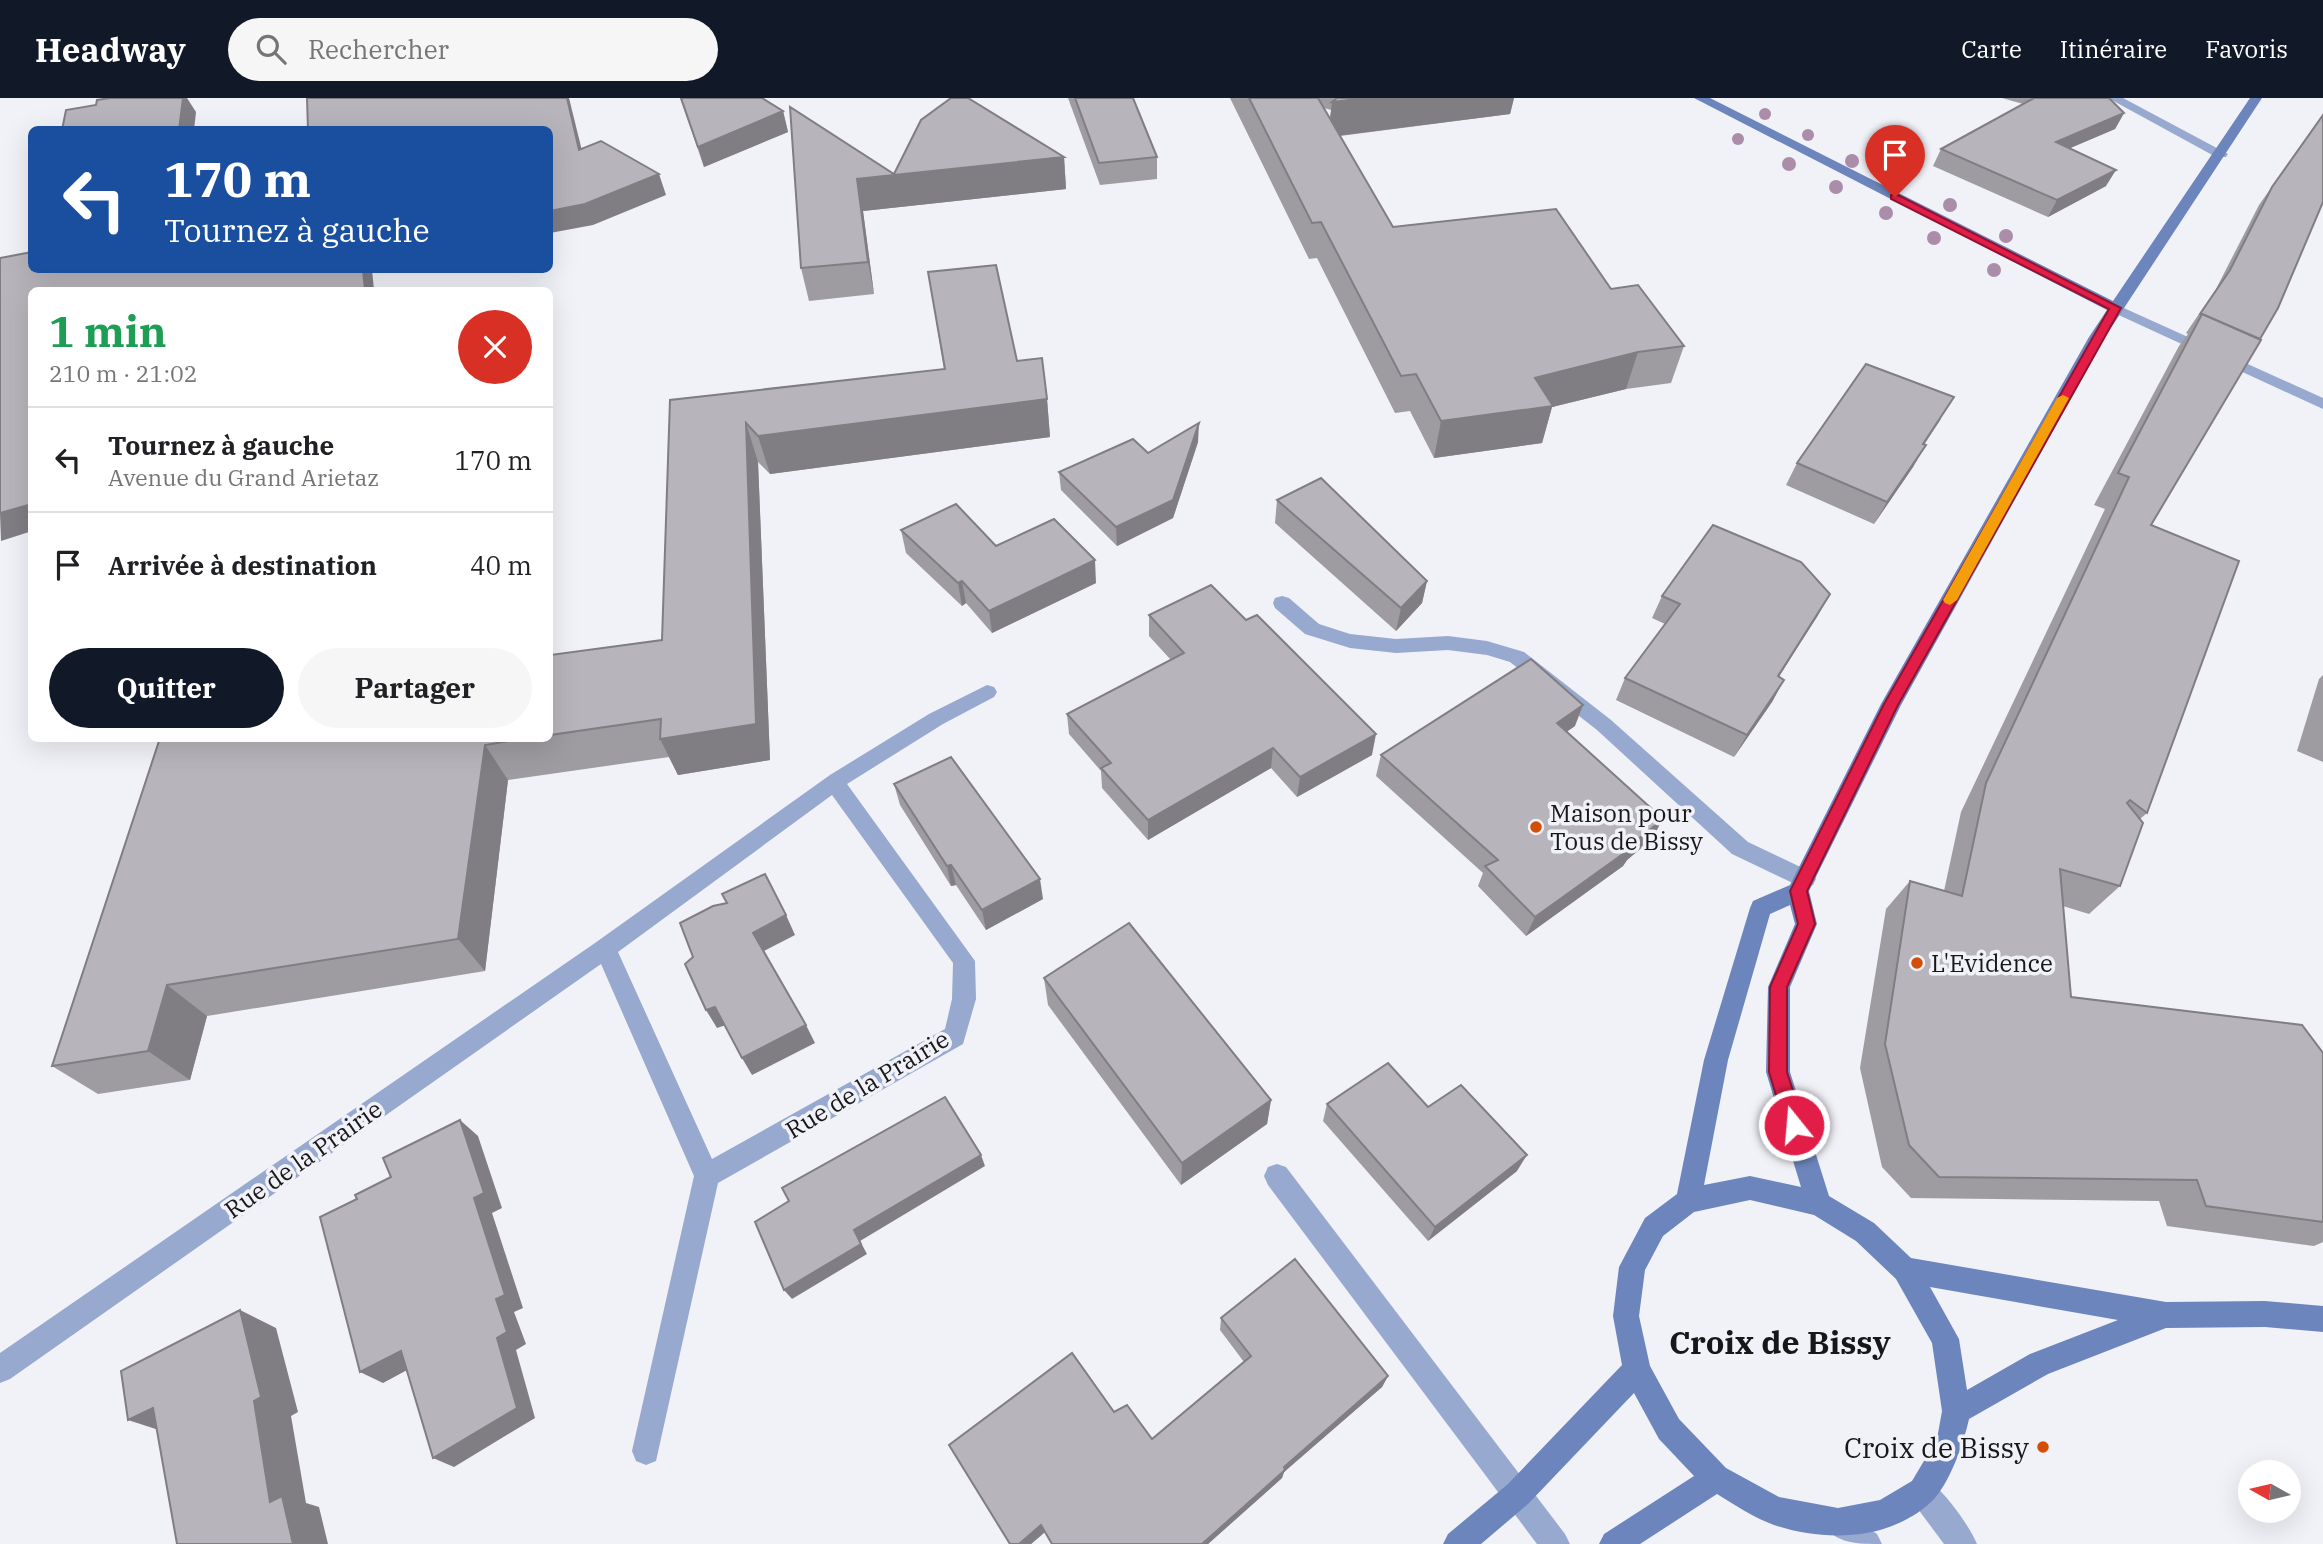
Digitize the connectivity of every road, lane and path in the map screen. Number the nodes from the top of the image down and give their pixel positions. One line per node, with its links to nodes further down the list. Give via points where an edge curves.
1 (1700, 98): 5 (main road)
2 (2114, 98): 4 (street)
3 (2256, 98): 4 (main road)
4 (2221, 154): 5 (main road)
5 (2115, 308): 6 (street); 10 (main road, via 1891,704)
6 (2323, 404)
7 (1282, 603): 10 (street, via 1312,629 1350,642 1396,646 1448,643 1517,657 1604,725 1740,848)
8 (987, 692): 9 (street, Rue de la Prairie, via 933,718)
9 (835, 783): 11 (street, Rue de la Prairie); 12 (street, Rue de la Prairie, via 964,961 964,999 955,1036)
10 (1802, 885): 14 (main road, via 1761,908 1716,1060); 15 (main road, via 1806,924 1779,987 1778,1072)
11 (605, 949): 12 (street); 19 (street, Rue de la Prairie)
12 (707, 1176): 22 (street)
13 (1277, 1176): 25 (street)
14 (1688, 1201): 15 (main road, via 1750,1188); 20 (main road, via 1654,1227 1632,1267 1626,1316)
15 (1819, 1204): 16 (main road, via 1865,1232)
16 (1905, 1270): 17 (main road); 21 (main road, via 1945,1339)
17 (2166, 1315): 18 (main road); 21 (main road, via 2040,1364)
18 (2323, 1319)
19 (0, 1368)
20 (1637, 1370): 23 (main road, via 1669,1429); 25 (main road)
21 (1956, 1411): 24 (main road, via 1950,1444)
22 (646, 1451)
23 (1716, 1478): 26 (main road, via 1775,1511); 29 (main road)
24 (1922, 1491): 26 (main road, via 1885,1514); 31 (street)
25 (1518, 1494): 27 (main road); 28 (street)
26 (1838, 1523): 30 (street)
27 (1458, 1544)
28 (1555, 1544)
29 (1614, 1544)
30 (1867, 1544)
31 (1962, 1544)

